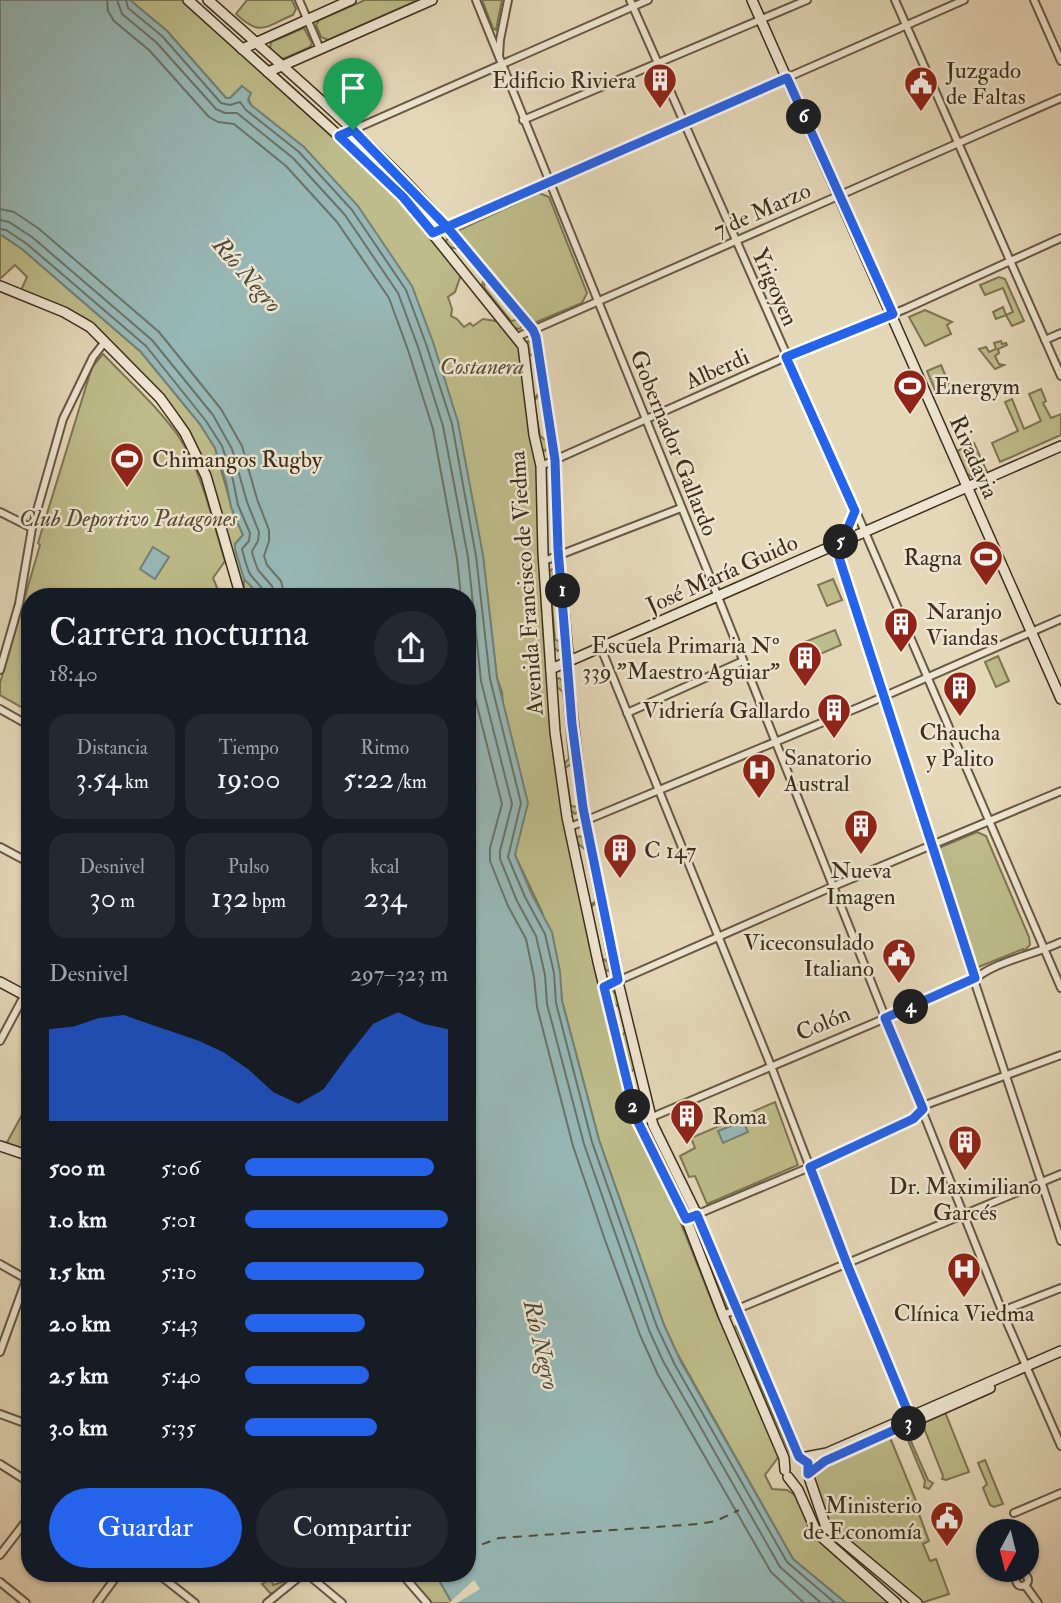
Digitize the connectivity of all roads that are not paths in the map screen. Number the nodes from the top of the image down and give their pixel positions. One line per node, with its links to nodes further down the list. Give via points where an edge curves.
1 (188, 0): 19 (main road, Avenida Francisco de Viedma)
2 (208, 0): 18 (main road, Avenida Francisco de Viedma)
3 (299, 0): 15 (street)
4 (351, 0): 15 (main road)
5 (432, 0): 20 (main road)
6 (476, 0): 23 (street, Gobernador Gallardo)
7 (508, 0): 23 (street)
8 (648, 0): 14 (street)
9 (752, 0): 16 (main road, Rivadavia)
10 (807, 0): 16 (street)
11 (895, 0): 17 (street)
12 (964, 0): 17 (street)
13 (1034, 0): 21 (street)
14 (631, 3): 22 (street, Yrigoyen); 23 (street)
15 (307, 19): 18 (main road); 20 (street)
16 (761, 19): 22 (street); 26 (main road, Rivadavia)
17 (906, 26): 26 (street); 32 (street)
18 (256, 43): 19 (main road); 24 (main road, Avenida Francisco de Viedma)
19 (242, 49): 25 (main road, Avenida Francisco de Viedma)
20 (320, 49): 24 (main road)
21 (1061, 61)
22 (657, 63): 28 (street); 29 (street, Yrigoyen)
23 (500, 65): 28 (street, Gobernador Gallardo); 30 (street)
24 (282, 66): 25 (main road); 30 (main road, Avenida Francisco de Viedma)
25 (268, 72): 31 (main road, Avenida Francisco de Viedma)
26 (787, 78): 29 (street); 34 (main road, Rivadavia)
27 (1061, 98): 32 (street, 7 de Marzo)
28 (523, 120): 33 (street, Gobernador Gallardo)
29 (684, 123): 33 (street); 38 (street, Yrigoyen)
30 (353, 130): 31 (street); 35 (main road, Avenida Francisco de Viedma)
31 (339, 136): 36 (main road, Avenida Francisco de Viedma, via 403,197)
32 (958, 143): 34 (street, 7 de Marzo); 39 (street)
33 (549, 183): 35 (street); 41 (street, Gobernador Gallardo)
34 (839, 195): 38 (street, 7 de Marzo); 42 (main road, Rivadavia)
35 (447, 227): 36 (street); 43 (main road, Avenida Francisco de Viedma)
36 (433, 233): 45 (main road, Avenida Francisco de Viedma)
37 (1061, 237): 39 (street, Alberdi)
38 (735, 241): 41 (street, 7 de Marzo); 48 (street, Yrigoyen)
39 (1010, 260): 42 (street, Alberdi); 46 (street)
40 (0, 286): 47 (main road, via 80,320)
41 (598, 302): 43 (street, 7 de Marzo); 50 (street, Gobernador Gallardo)
42 (893, 314): 48 (street, Alberdi); 54 (main road, Rivadavia)
43 (533, 330): 45 (street, 7 de Marzo); 52 (main road, Avenida Francisco de Viedma)
44 (1061, 333): 46 (street)
45 (517, 337): 53 (main road, Avenida Francisco de Viedma, via 523,346)
46 (1045, 340): 49 (street)
47 (104, 343): 58 (street, via 64,419); 64 (main road, via 160,398 185,433 206,476)
48 (786, 357): 50 (street, Alberdi); 56 (street, Yrigoyen)
49 (1061, 376)
50 (645, 419): 52 (street, Alberdi); 55 (street, Gobernador Gallardo)
51 (1061, 446): 54 (main road, José María Guido)
52 (555, 460): 53 (street, Alberdi); 61 (main road, Avenida Francisco de Viedma)
53 (541, 466): 62 (main road, Avenida Francisco de Viedma)
54 (966, 486): 59 (main road, José María Guido); 68 (main road, Rivadavia)
55 (681, 508): 61 (street); 66 (street, Gobernador Gallardo)
56 (855, 511): 59 (street, Yrigoyen); 60 (street)
57 (0, 512): 58 (street)
58 (32, 528): 63 (street)
59 (865, 532): 60 (main road, José María Guido); 74 (street, Yrigoyen)
60 (838, 543): 66 (main road, José María Guido); 75 (street)
61 (559, 556): 62 (street); 71 (main road, Avenida Francisco de Viedma)
62 (544, 561): 72 (main road, Avenida Francisco de Viedma)
63 (22, 588)
64 (238, 588)
65 (21, 592): 73 (street)
66 (718, 597): 69 (main road, José María Guido); 70 (street, Gobernador Gallardo)
67 (1061, 619): 68 (street)
68 (1031, 632): 74 (street); 76 (main road, Rivadavia)
69 (601, 648): 71 (main road, José María Guido); 78 (street)
70 (743, 661): 78 (street); 80 (street, Gobernador Gallardo)
71 (567, 662): 72 (main road, José María Guido); 83 (main road, Avenida Francisco de Viedma)
72 (551, 669): 85 (main road, Avenida Francisco de Viedma, via 555,732)
73 (0, 670)
74 (927, 677): 75 (street); 84 (street, Yrigoyen)
75 (883, 696): 80 (street); 86 (street)
76 (1061, 699)
77 (0, 709): 79 (street)
78 (627, 713): 81 (street)
79 (21, 721)
80 (775, 741): 81 (street); 89 (street, Gobernador Gallardo)
81 (659, 790): 83 (street); 90 (street)
82 (1061, 791): 84 (street)
83 (585, 821): 85 (street); 94 (main road, Avenida Francisco de Viedma)
84 (989, 821): 86 (street); 92 (street, Yrigoyen)
85 (570, 827): 96 (main road, Avenida Francisco de Viedma)
86 (932, 846): 89 (street); 93 (street)
87 (0, 847): 88 (street)
88 (21, 858)
89 (834, 887): 90 (street); 100 (street, Gobernador Gallardo)
90 (718, 937): 94 (street); 103 (street)
91 (1061, 942): 92 (street, Colón)
92 (1044, 949): 93 (street, Colón); 97 (street, Yrigoyen)
93 (975, 978): 100 (street, Colón); 104 (street)
94 (618, 980): 96 (street); 106 (main road, Avenida Francisco de Viedma)
95 (0, 982): 98 (main road)
96 (604, 987): 107 (main road, Avenida Francisco de Viedma)
97 (1061, 988)
98 (21, 994)
99 (21, 1007): 101 (street)
100 (885, 1018): 103 (street, Colón); 105 (street, Gobernador Gallardo)
101 (0, 1041)
102 (1061, 1055): 104 (street)
103 (771, 1066): 106 (street, Colón); 110 (street)
104 (1006, 1076): 105 (street); 112 (street)
105 (923, 1109): 110 (street, via 913,1119); 114 (street, Gobernador Gallardo)
106 (651, 1118): 107 (street, Colón); 113 (main road, Avenida Francisco de Viedma)
107 (638, 1123): 115 (main road, Avenida Francisco de Viedma)
108 (0, 1146): 109 (main road)
109 (21, 1153)
110 (810, 1167): 113 (street); 118 (street)
111 (1061, 1174): 112 (street)
112 (1041, 1182): 114 (street); 116 (street)
113 (697, 1215): 115 (street); 122 (main road, Avenida Francisco de Viedma)
114 (965, 1215): 118 (street); 123 (street, Gobernador Gallardo)
115 (686, 1219): 124 (main road, Avenida Francisco de Viedma)
116 (1061, 1241)
117 (0, 1264): 119 (street)
118 (847, 1264): 122 (street); 130 (street)
119 (21, 1276)
120 (1061, 1289): 123 (street)
121 (21, 1298): 126 (street)
122 (735, 1309): 124 (street); 133 (main road, Avenida Francisco de Viedma)
123 (1002, 1311): 128 (street, Gobernador Gallardo)
124 (723, 1315): 135 (main road, Avenida Francisco de Viedma, via 785,1458)
125 (1061, 1351): 128 (main road)
126 (0, 1352)
127 (1061, 1357): 128 (main road)
128 (1028, 1369): 130 (main road); 132 (street, Gobernador Gallardo)
129 (0, 1414): 131 (street)
130 (911, 1419): 133 (main road, via 827,1453); 136 (main road)
131 (21, 1422)
132 (1061, 1446)
133 (800, 1457): 135 (main road, via 789,1460); 136 (main road, via 808,1463)
134 (0, 1464): 137 (street)
135 (787, 1474): 136 (main road, via 798,1481); 155 (main road, Avenida Francisco de Viedma, via 817,1533)
136 (808, 1474): 156 (main road, via 826,1527)
137 (21, 1477)
138 (1061, 1493): 139 (street)
139 (1014, 1513)
140 (21, 1528): 141 (street)
141 (0, 1555)
142 (0, 1582): 149 (street)
143 (112, 1582): 150 (street)
144 (168, 1582): 151 (street)
145 (294, 1582): 152 (street)
146 (316, 1582): 153 (street)
147 (409, 1582): 154 (street)
148 (1025, 1585): 157 (street)
149 (26, 1603)
150 (97, 1603)
151 (195, 1603)
152 (267, 1603)
153 (342, 1603)
154 (427, 1603)
155 (896, 1603)
156 (917, 1603)
157 (1038, 1603)

